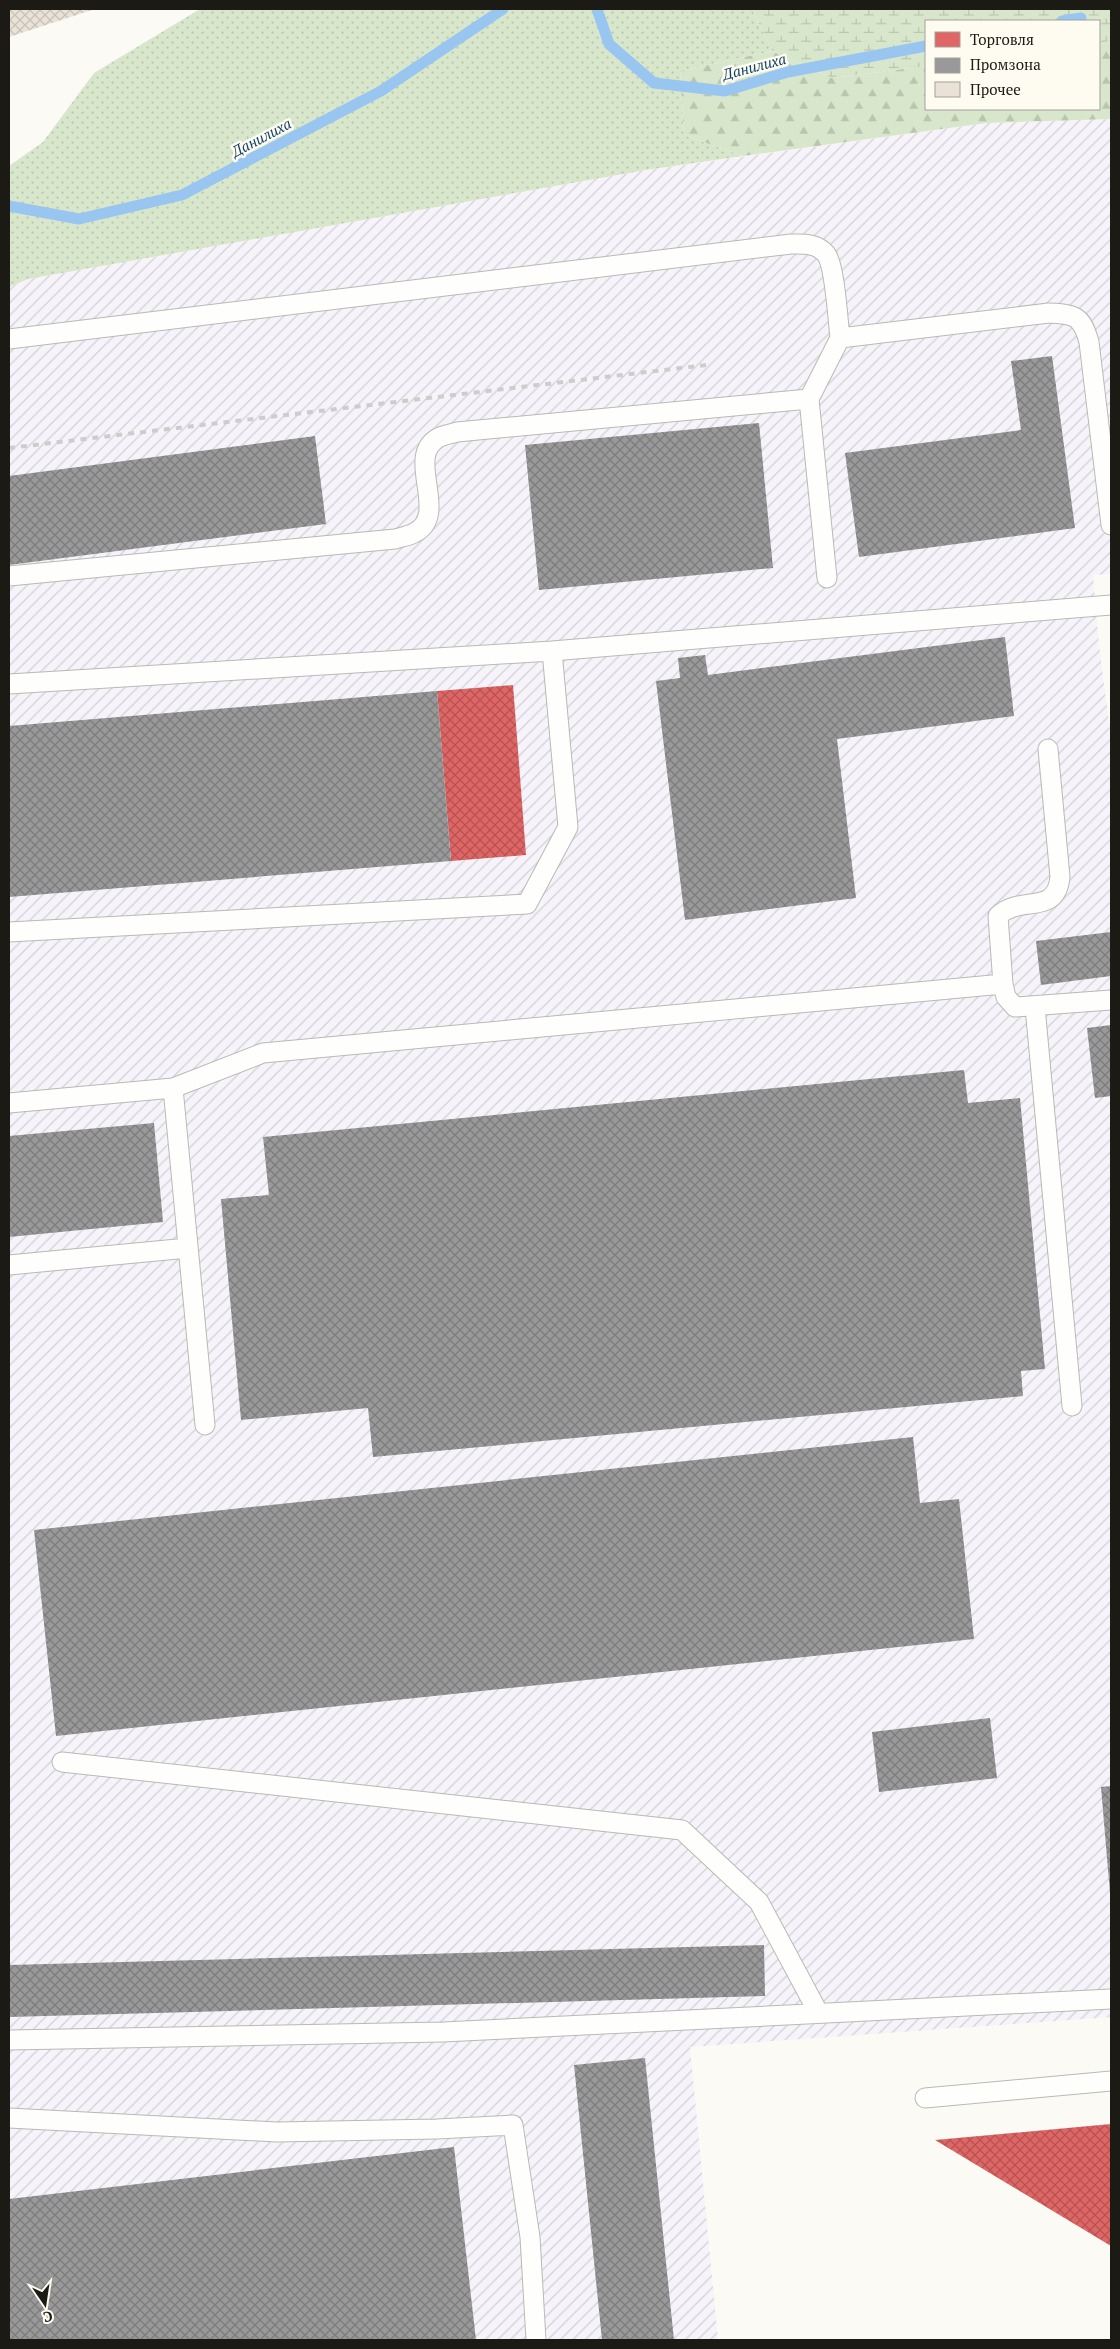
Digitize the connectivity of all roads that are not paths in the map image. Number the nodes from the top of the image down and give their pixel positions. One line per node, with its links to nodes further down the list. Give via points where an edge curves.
1 (9, 338): 2 (lane, via 812,244 827,255)
2 (840, 338): 3 (lane); 4 (lane, via 1049,313 1071,314 1084,325 1089,342)
3 (809, 399): 5 (lane, via 457,432 438,438 427,449 427,521 416,533 395,539); 6 (lane)
4 (1111, 525)
5 (9, 576)
6 (826, 578)
7 (1111, 605): 8 (lane)
8 (552, 651): 9 (lane); 11 (lane, via 568,826 527,904)
9 (9, 684)
10 (1048, 749): 12 (lane, via 1059,890 1051,898 1006,909 998,916)
11 (9, 932)
12 (1003, 984): 14 (lane, via 1006,997 1015,1007); 15 (lane, via 263,1053)
13 (1111, 1000): 14 (lane)
14 (1035, 1007): 19 (lane)
15 (173, 1088): 16 (lane); 17 (lane)
16 (9, 1103)
17 (188, 1248): 18 (lane); 20 (lane)
18 (9, 1265)
19 (1072, 1406)
20 (205, 1425)
21 (62, 1762): 23 (lane, via 682,1830 759,1902)
22 (1111, 1999): 23 (lane)
23 (818, 2012): 24 (lane, via 443,2032)
24 (9, 2040)
25 (1111, 2081): 26 (lane)
26 (925, 2098)
27 (9, 2118): 28 (lane, via 277,2132 513,2125 530,2237)
28 (536, 2340)

